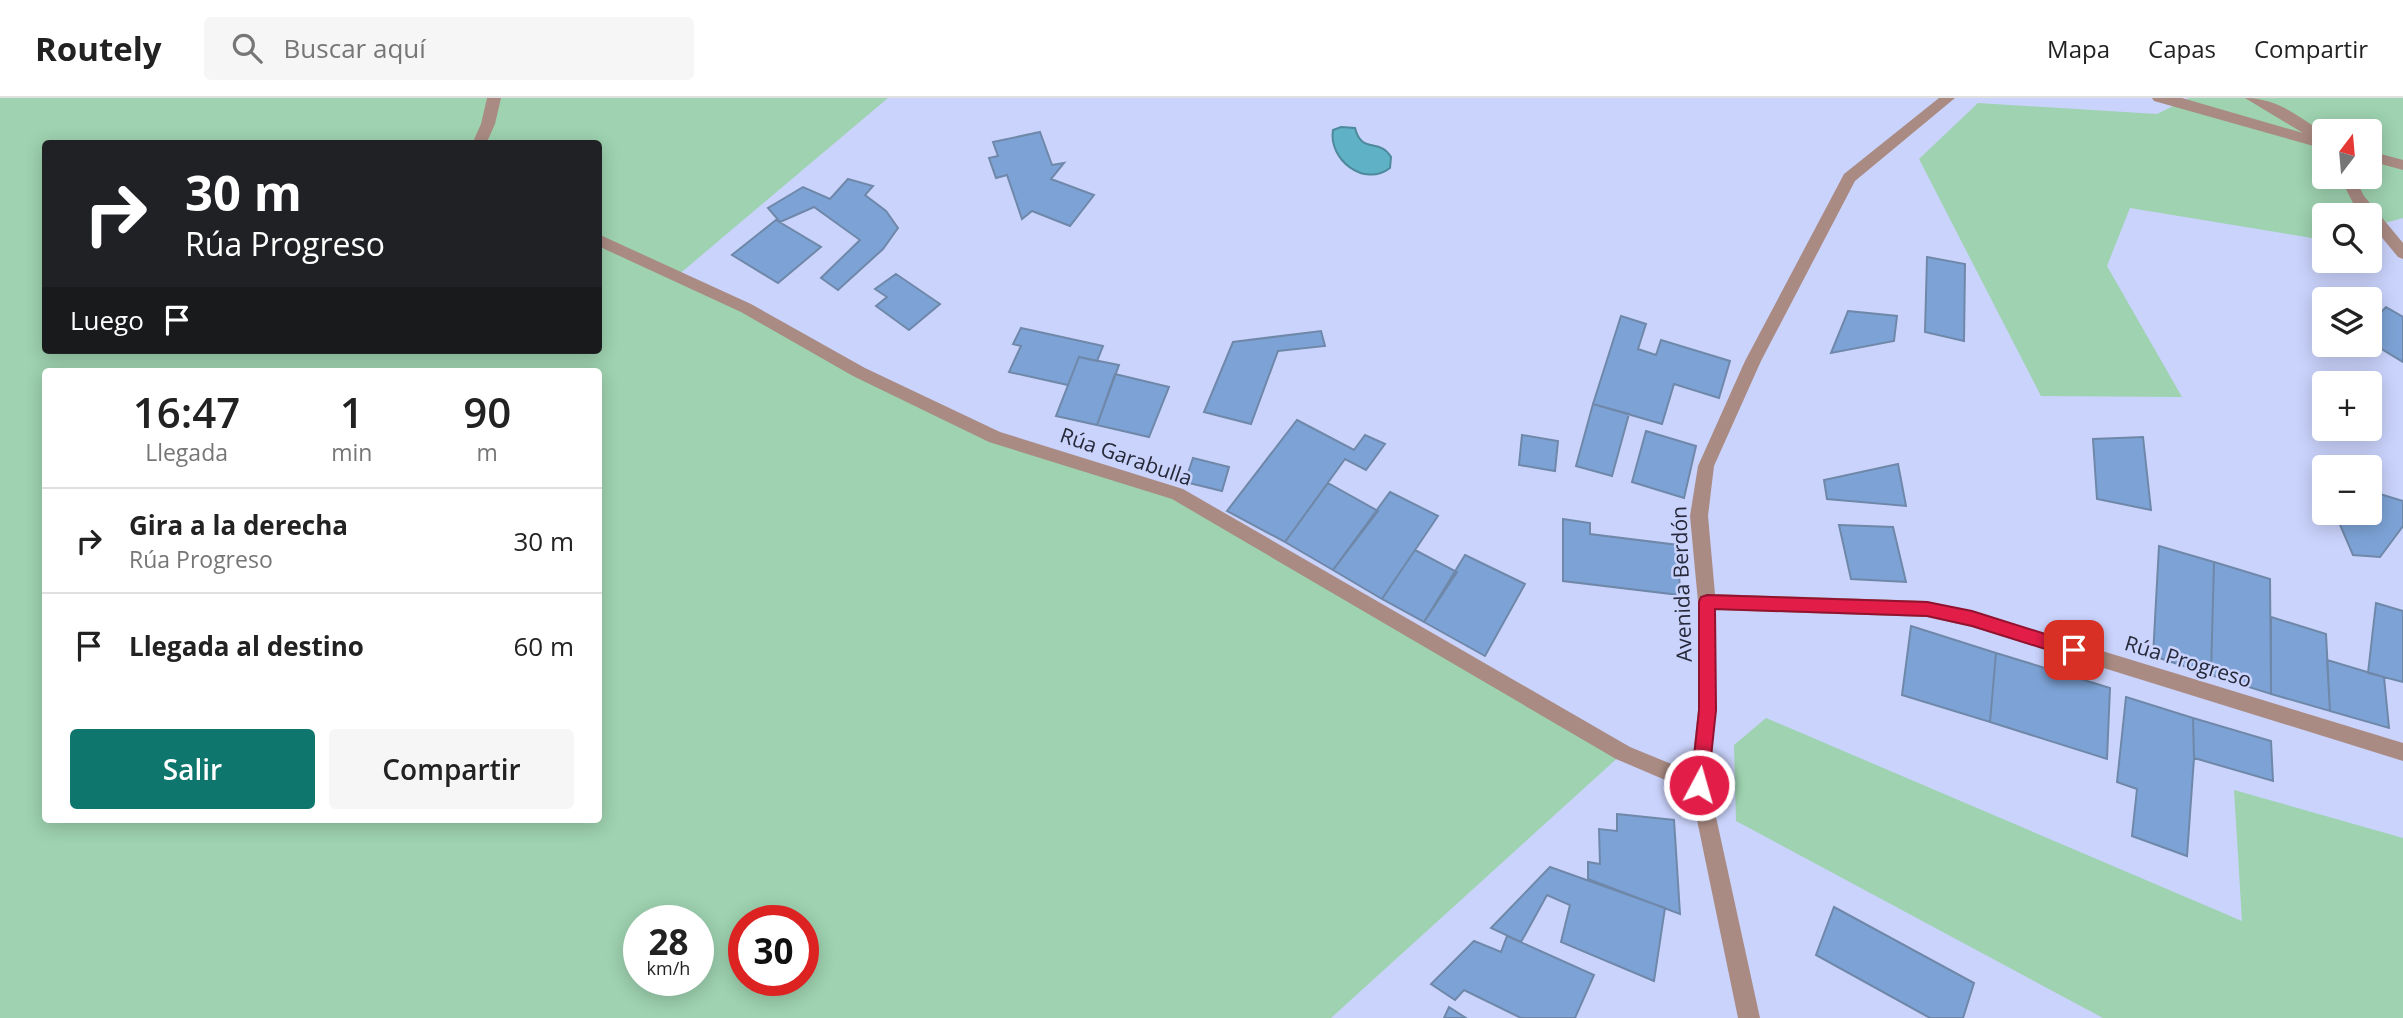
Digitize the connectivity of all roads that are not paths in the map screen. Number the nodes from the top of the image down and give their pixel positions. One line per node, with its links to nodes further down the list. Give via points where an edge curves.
1 (494, 98): 7 (street)
2 (1948, 98): 13 (street, Avenida Berdón, via 1849,178 1753,360 1706,466 1699,516)
3 (2159, 98): 6 (street)
4 (2252, 98): 5 (street)
5 (2312, 134)
6 (2312, 139)
7 (481, 140)
8 (2382, 159): 9 (street)
9 (2403, 165)
10 (2353, 189): 12 (street)
11 (602, 241): 15 (street, Rúa Garabulla, via 746,308 859,372 995,437 1177,495 1623,753)
12 (2403, 253)
13 (1707, 602): 14 (street, Rúa Progreso, via 1927,609); 15 (street, Avenida Berdón, via 1707,710)
14 (2403, 752)
15 (1699, 785): 16 (street, Avenida Berdón)
16 (1749, 1018)

